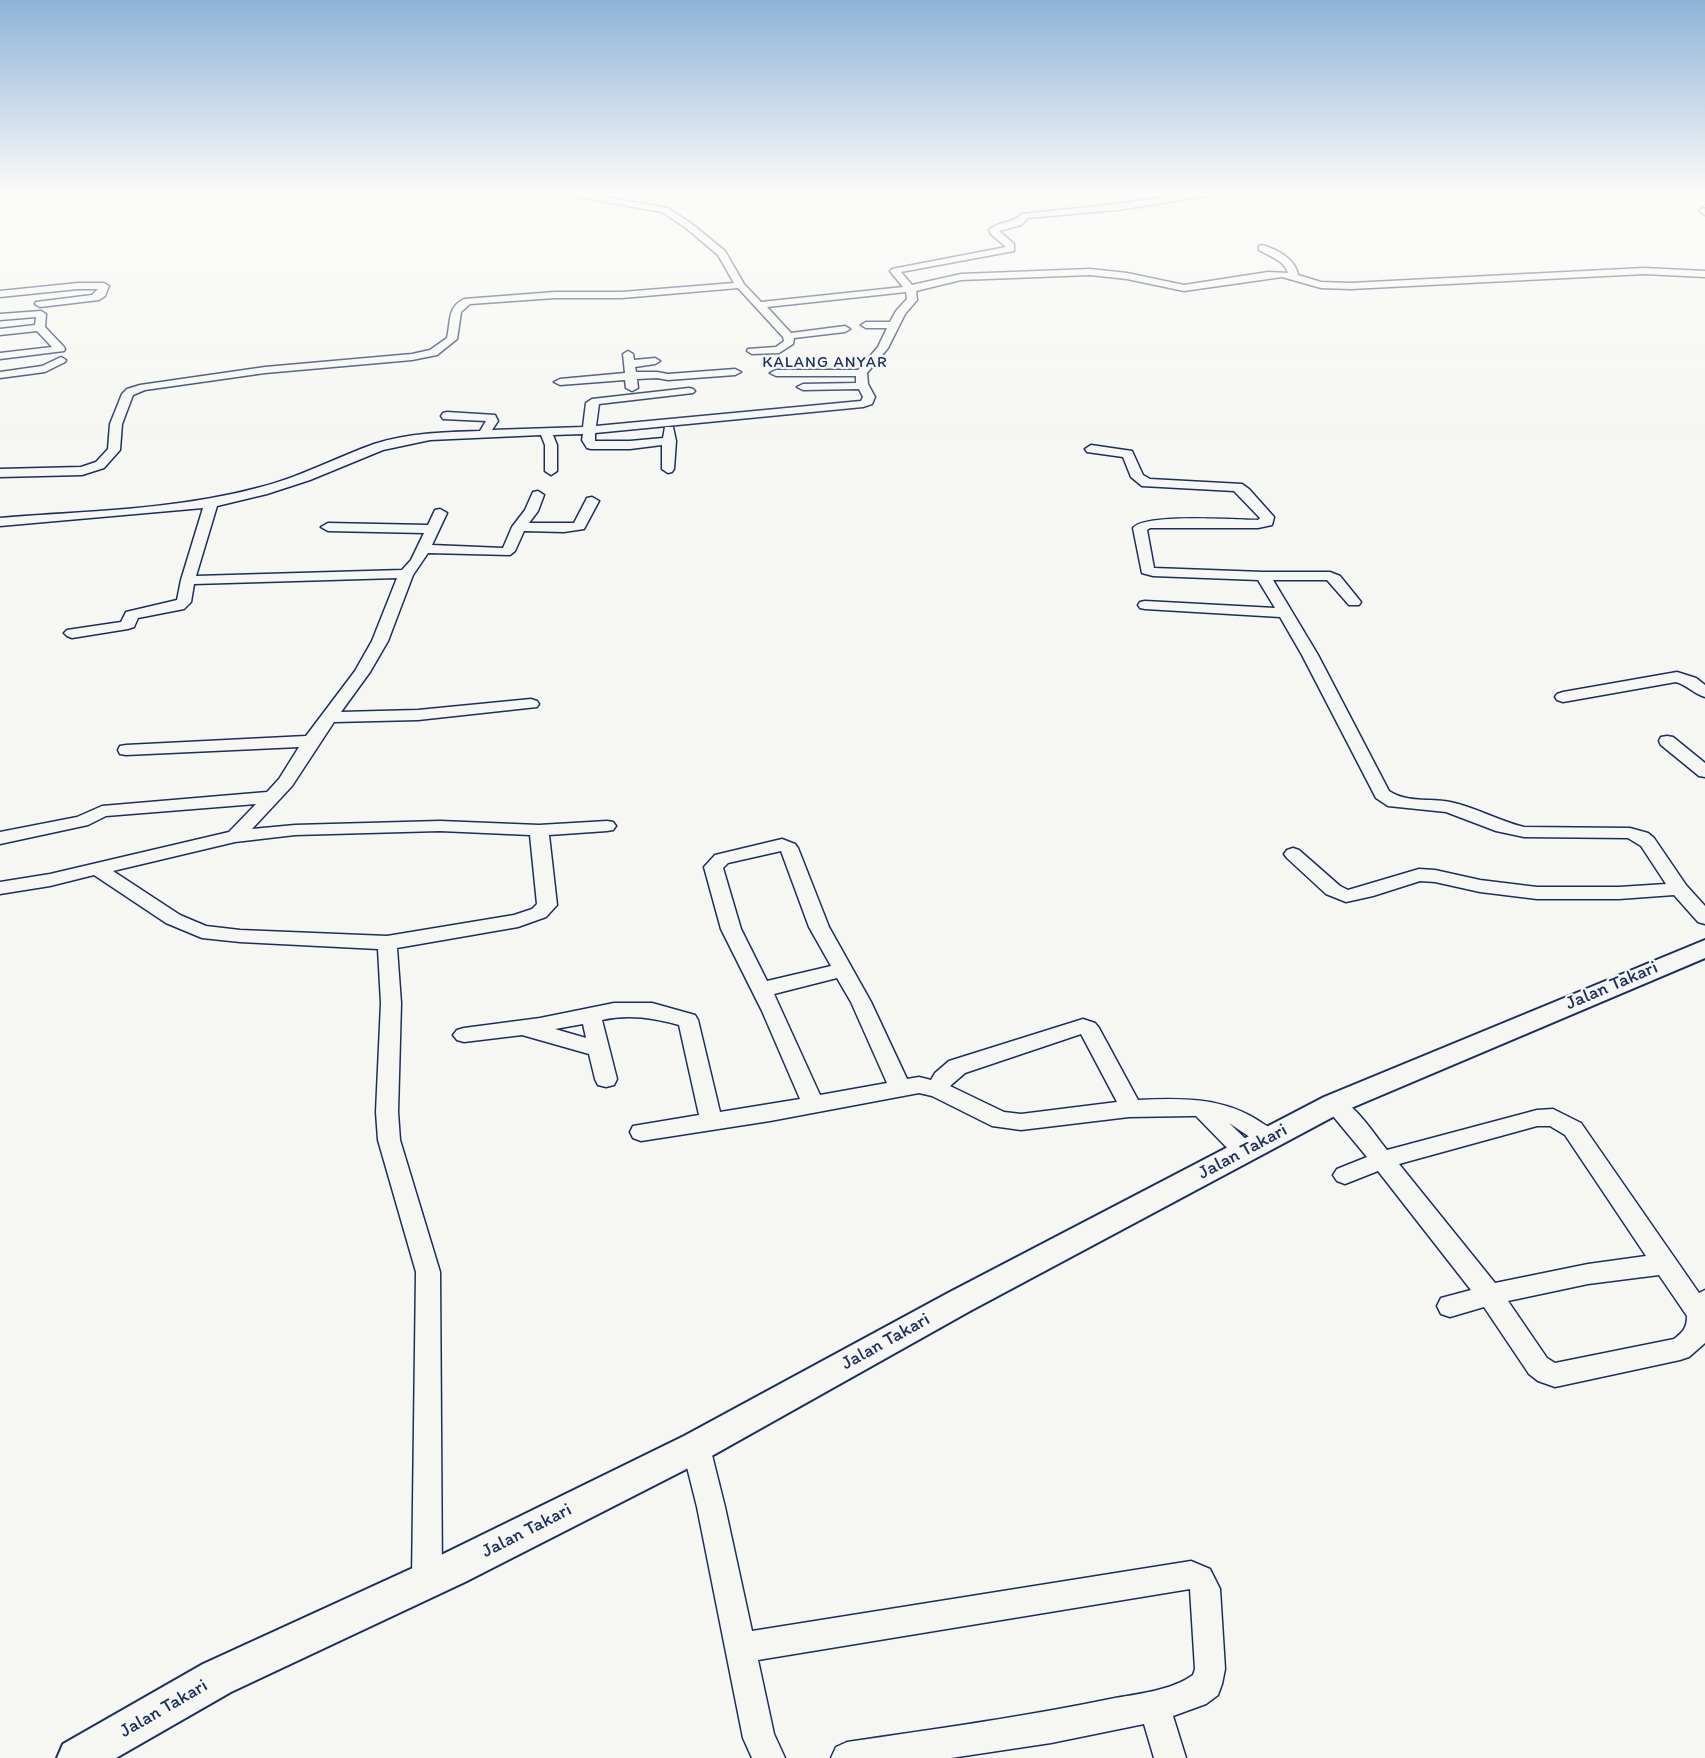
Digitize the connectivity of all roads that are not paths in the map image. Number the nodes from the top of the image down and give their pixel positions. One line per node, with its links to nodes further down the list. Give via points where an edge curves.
1 (734, 274): 9 (street)
2 (897, 274): 10 (street)
3 (1014, 274): 10 (street, via 961,277)
4 (1115, 274): 7 (street, via 1184,288 1268,275)
5 (1594, 274): 7 (street, via 1351,286 1321,285)
6 (1679, 274): 8 (street)
7 (1293, 276)
8 (1695, 283)
9 (740, 285): 12 (street); 50 (street, via 622,295 555,295 464,302 456,311 452,339 428,354 144,386 128,394 116,424 114,450 100,465 82,470)
10 (910, 289): 12 (street); 17 (street, via 912,300)
11 (0, 294): 14 (street, via 104,286 95,298)
12 (759, 305): 21 (street)
13 (0, 307): 14 (street)
14 (40, 309): 15 (street); 18 (street)
15 (0, 317)
16 (866, 325): 17 (street)
17 (894, 325): 31 (street, via 883,348)
18 (40, 328): 20 (street); 24 (street, via 44,339)
19 (845, 329): 21 (street)
20 (0, 332)
21 (788, 336): 22 (street, via 789,342)
22 (779, 350): 23 (street); 29 (street)
23 (752, 351)
24 (60, 354): 25 (street); 27 (street); 32 (street, via 44,369)
25 (0, 356)
26 (655, 361): 33 (street, via 629,358)
27 (0, 367)
28 (734, 372): 33 (street)
29 (789, 372): 30 (street); 31 (street)
30 (776, 373)
31 (861, 373): 35 (street)
32 (0, 374)
33 (630, 376): 34 (street); 38 (street)
34 (560, 382)
35 (863, 386): 36 (street); 41 (street, via 870,398 863,404)
36 (803, 387)
37 (689, 391): 38 (street)
38 (633, 396): 43 (street, via 593,401)
39 (690, 405): 41 (street)
40 (447, 416): 45 (street, via 490,418 492,421)
41 (692, 419): 42 (street)
42 (669, 421): 43 (street); 46 (street)
43 (589, 430): 44 (street); 46 (street, via 588,440 594,446)
44 (546, 432): 45 (street); 49 (street, via 551,445)
45 (484, 433): 53 (street, via 430,436 379,447 262,491)
46 (670, 441): 48 (street)
47 (1091, 449): 61 (street, via 1128,454 1137,478 1148,483 1237,488 1267,517 1267,522 1258,524 1146,525 1140,528 1147,570)
48 (668, 469)
49 (551, 471)
50 (0, 473)
51 (538, 495): 57 (street)
52 (592, 501): 57 (street, via 579,526)
53 (211, 503): 55 (street); 62 (street)
54 (440, 513): 58 (street)
55 (0, 522)
56 (328, 527): 58 (street)
57 (519, 527): 59 (street, via 505,552)
58 (434, 529): 59 (street)
59 (423, 549): 60 (street)
60 (406, 574): 62 (street); 70 (street, via 380,640)
61 (1262, 576): 63 (street, via 1330,576); 65 (street)
62 (188, 580): 66 (street, via 184,602 179,606 132,615 129,624 123,626)
63 (1354, 602)
64 (1145, 605): 65 (street)
65 (1286, 612): 83 (street, via 1382,794 1394,802 1449,807 1524,832 1630,833 1648,842)
66 (72, 633)
67 (1705, 692): 68 (street, via 1690,681 1677,677)
68 (1563, 697)
69 (531, 704): 70 (street, via 418,715)
70 (330, 717): 71 (street)
71 (312, 740): 73 (street); 75 (street, via 286,782)
72 (1667, 741): 74 (street)
73 (126, 750)
74 (1705, 772)
75 (272, 797): 78 (street); 79 (street, via 102,811 82,821)
76 (607, 826): 77 (street)
77 (539, 830): 78 (street, via 440,826 295,830); 85 (street, via 547,905 539,913 518,921)
78 (235, 836): 81 (street)
79 (0, 838)
80 (1293, 854): 83 (street, via 1333,890 1346,896 1419,875 1537,893 1619,893)
81 (98, 869): 82 (street); 85 (street, via 173,919 202,932)
82 (0, 888)
83 (1679, 888): 84 (street)
84 (1705, 918)
85 (387, 943): 109 (street, via 391,1003 389,1140 428,1272)
86 (1705, 948): 97 (street, Jalan Takari)
87 (842, 970): 88 (street); 88 (street, via 818,927 789,848 782,845 722,859 712,867 731,929); 94 (street, via 861,1002)
88 (760, 990): 96 (street)
89 (592, 1015): 90 (street); 92 (street); 99 (street, via 639,1008 688,1020)
90 (522, 1028): 91 (street); 92 (street)
91 (464, 1035)
92 (599, 1049): 93 (street)
93 (606, 1078)
94 (900, 1087): 95 (street, via 919,1085); 96 (street)
95 (937, 1089): 98 (street, via 1000,1120 1021,1122); 98 (street, via 957,1067 1083,1026 1092,1033)
96 (813, 1104): 99 (street)
97 (1334, 1104): 101 (street, Jalan Takari); 102 (street)
98 (1132, 1110): 101 (street, via 1190,1107 1203,1110 1211,1120)
99 (711, 1121): 100 (street)
100 (641, 1132)
101 (1256, 1145): 108 (street, Jalan Takari, via 959,1302)
102 (1383, 1160): 103 (street); 104 (street, via 1538,1118 1553,1117 1573,1129); 105 (street)
103 (1345, 1175)
104 (1665, 1264): 105 (street, via 1588,1274); 107 (street)
105 (1490, 1295): 106 (street); 107 (street, via 1538,1366 1555,1375 1680,1349 1695,1339)
106 (1450, 1306)
107 (1702, 1308)
108 (696, 1447): 109 (street, Jalan Takari); 110 (street)
109 (427, 1579): 112 (street, Jalan Takari, via 217,1678)
110 (741, 1648): 111 (street, via 1191,1575 1200,1579 1205,1589 1210,1669 1207,1684 1195,1693); 113 (street, via 759,1738)
111 (1154, 1706): 114 (street, via 1051,1727); 115 (street)
112 (77, 1758)
113 (769, 1758)
114 (847, 1758)
115 (1170, 1758)

